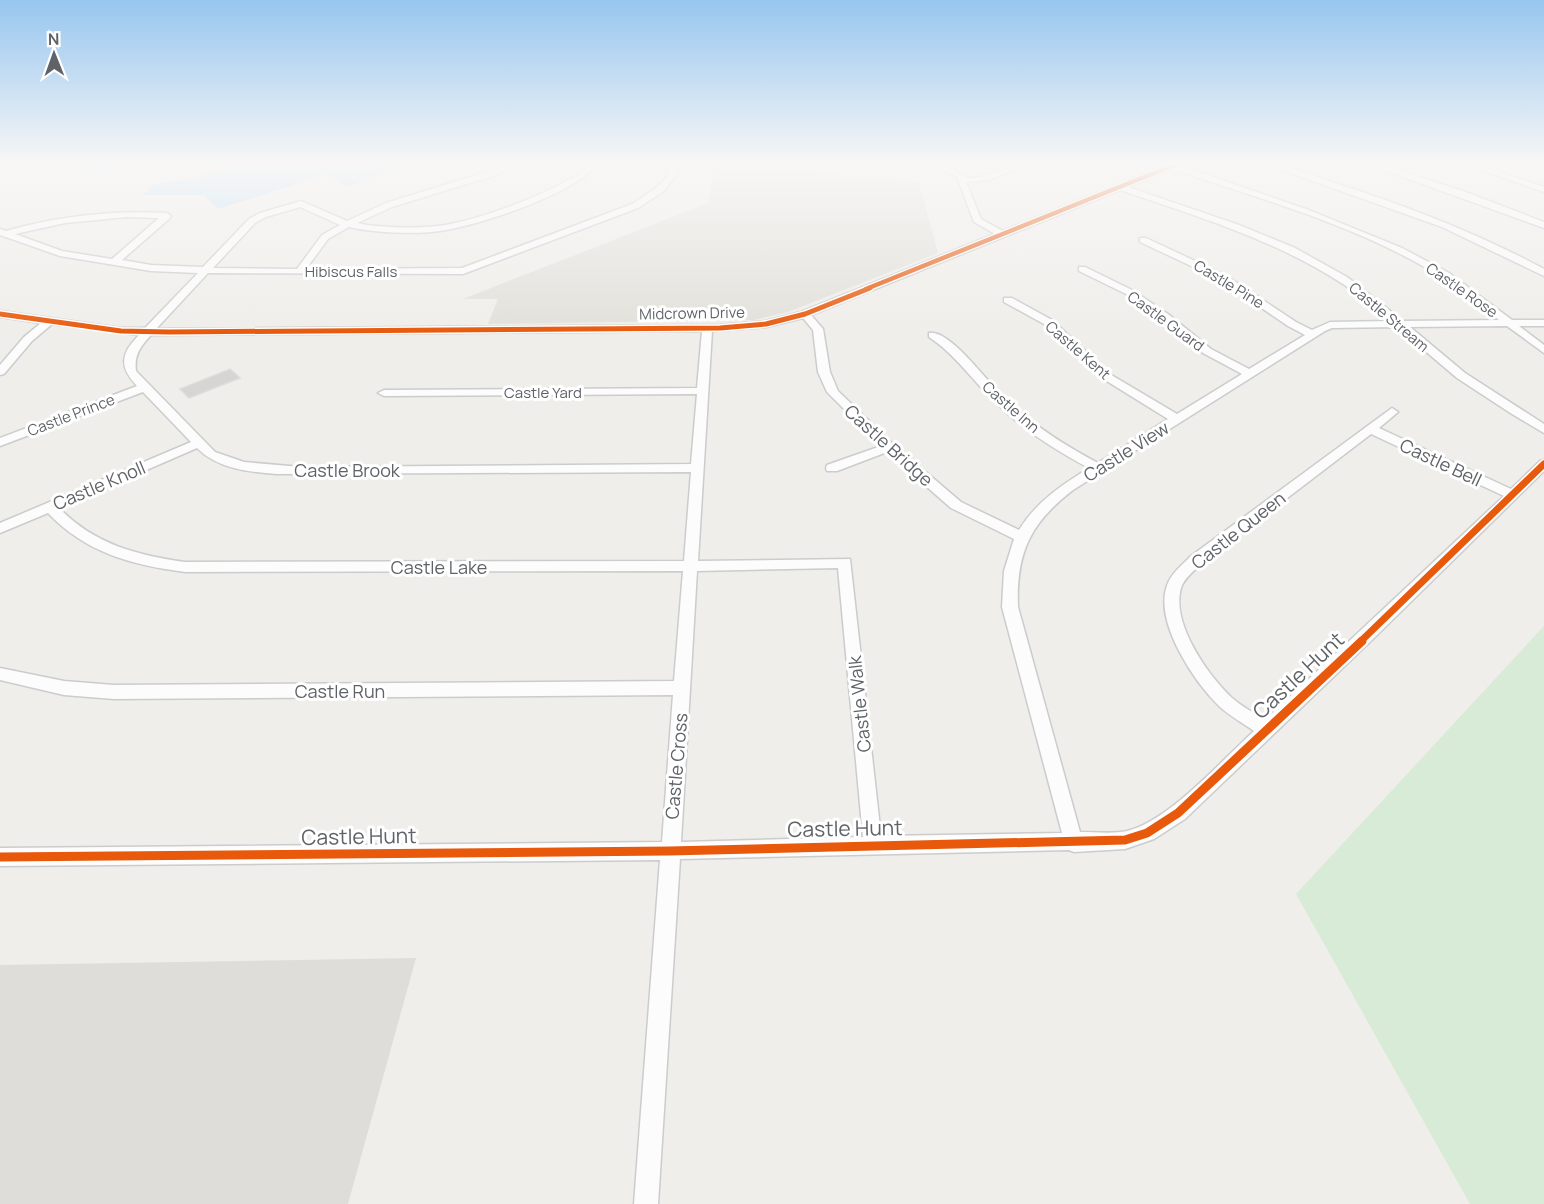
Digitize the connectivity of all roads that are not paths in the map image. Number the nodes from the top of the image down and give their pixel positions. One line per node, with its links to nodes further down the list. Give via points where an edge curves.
1 (62, 221): 14 (street)
2 (162, 221): 17 (street)
3 (252, 221): 20 (street, Castle Brook)
4 (337, 221): 13 (street, Castle Brook)
5 (354, 221): 13 (street)
6 (470, 221): 13 (street, via 427,229 386,230)
7 (595, 221): 19 (street, Hibiscus Falls, via 463,271)
8 (979, 221): 15 (street)
9 (1037, 221): 15 (street, Midcrown Drive)
10 (1214, 221): 26 (street, Castle Stream, via 1299,255 1352,284)
11 (1332, 221): 27 (street, Castle Rose, via 1396,248 1468,290)
12 (1437, 221): 21 (street)
13 (348, 224): 19 (street, via 325,237)
14 (3, 233): 17 (street, Hibiscus Falls, via 60,253)
15 (1003, 235): 24 (street, Midcrown Drive)
16 (1143, 240): 31 (street, Castle Pine, via 1216,273)
17 (113, 263): 20 (street, Hibiscus Falls)
18 (1082, 269): 35 (street, Castle Guard, via 1129,292 1207,351)
19 (300, 271): 20 (street, Hibiscus Falls)
20 (204, 272): 30 (street, Castle Brook)
21 (1544, 273)
22 (1008, 300): 40 (street, Castle Kent, via 1048,322 1109,378)
23 (0, 314): 25 (street, Midcrown Drive)
24 (806, 314): 29 (street, Midcrown Drive, via 766,324); 45 (street, Castle Bridge, via 818,329 824,372 833,392)
25 (48, 322): 30 (street, Midcrown Drive); 34 (street, via 10,357)
26 (1401, 323): 27 (street, Castle View); 31 (street, Castle View, via 1330,325); 42 (street, Castle Stream, via 1476,388)
27 (1509, 323): 28 (street, Castle View); 33 (street, Castle Rose)
28 (1544, 323)
29 (707, 328): 30 (street, Midcrown Drive); 37 (street, Castle Cross)
30 (148, 330): 36 (street, Castle Brook, via 132,349 129,363 130,372)
31 (1312, 334): 35 (street, Castle View)
32 (933, 335): 49 (street, Castle Inn, via 957,351 973,373 1009,408 1045,436)
33 (1544, 350)
34 (0, 372)
35 (1249, 373): 40 (street, Castle View)
36 (143, 388): 43 (street, Castle Prince); 44 (street, Castle Brook)
37 (702, 391): 38 (street, Castle Yard); 47 (street, Castle Cross)
38 (384, 393)
39 (1392, 412): 41 (street, Castle Queen)
40 (1177, 419): 49 (street, Castle View)
41 (1371, 429): 50 (street, Castle Bell); 58 (street, Castle Queen, via 1196,560 1178,577 1172,591 1172,607 1182,638 1210,686 1228,704)
42 (1544, 429)
43 (0, 442)
44 (198, 442): 47 (street, Castle Brook, via 225,462 261,470); 51 (street, Castle Knoll)
45 (889, 447): 48 (street); 53 (street, Castle Bridge, via 956,505)
46 (1544, 464): 50 (street, Castle Hunt)
47 (698, 468): 55 (street, Castle Cross)
48 (832, 468)
49 (1098, 468): 53 (street, Castle View, via 1058,493)
50 (1511, 494): 58 (street, Castle Hunt)
51 (50, 507): 52 (street, Castle Knoll); 55 (street, Castle Lake, via 66,525 106,549 185,567)
52 (0, 528)
53 (1022, 537): 59 (street, Castle View, via 1010,571 1010,607)
54 (845, 562): 55 (street, Castle Lake); 60 (street, Castle Walk)
55 (692, 566): 57 (street, Castle Cross)
56 (0, 674): 57 (street, Castle Run, via 64,688 114,692)
57 (682, 688): 61 (street, Castle Cross)
58 (1266, 730): 59 (street, Castle Hunt, via 1168,821 1125,840)
59 (1074, 843): 60 (street, Castle Hunt)
60 (873, 846): 61 (street, Castle Hunt)
61 (669, 851): 62 (street, Castle Hunt); 63 (street, Castle Cross)
62 (0, 857)
63 (646, 1204)

